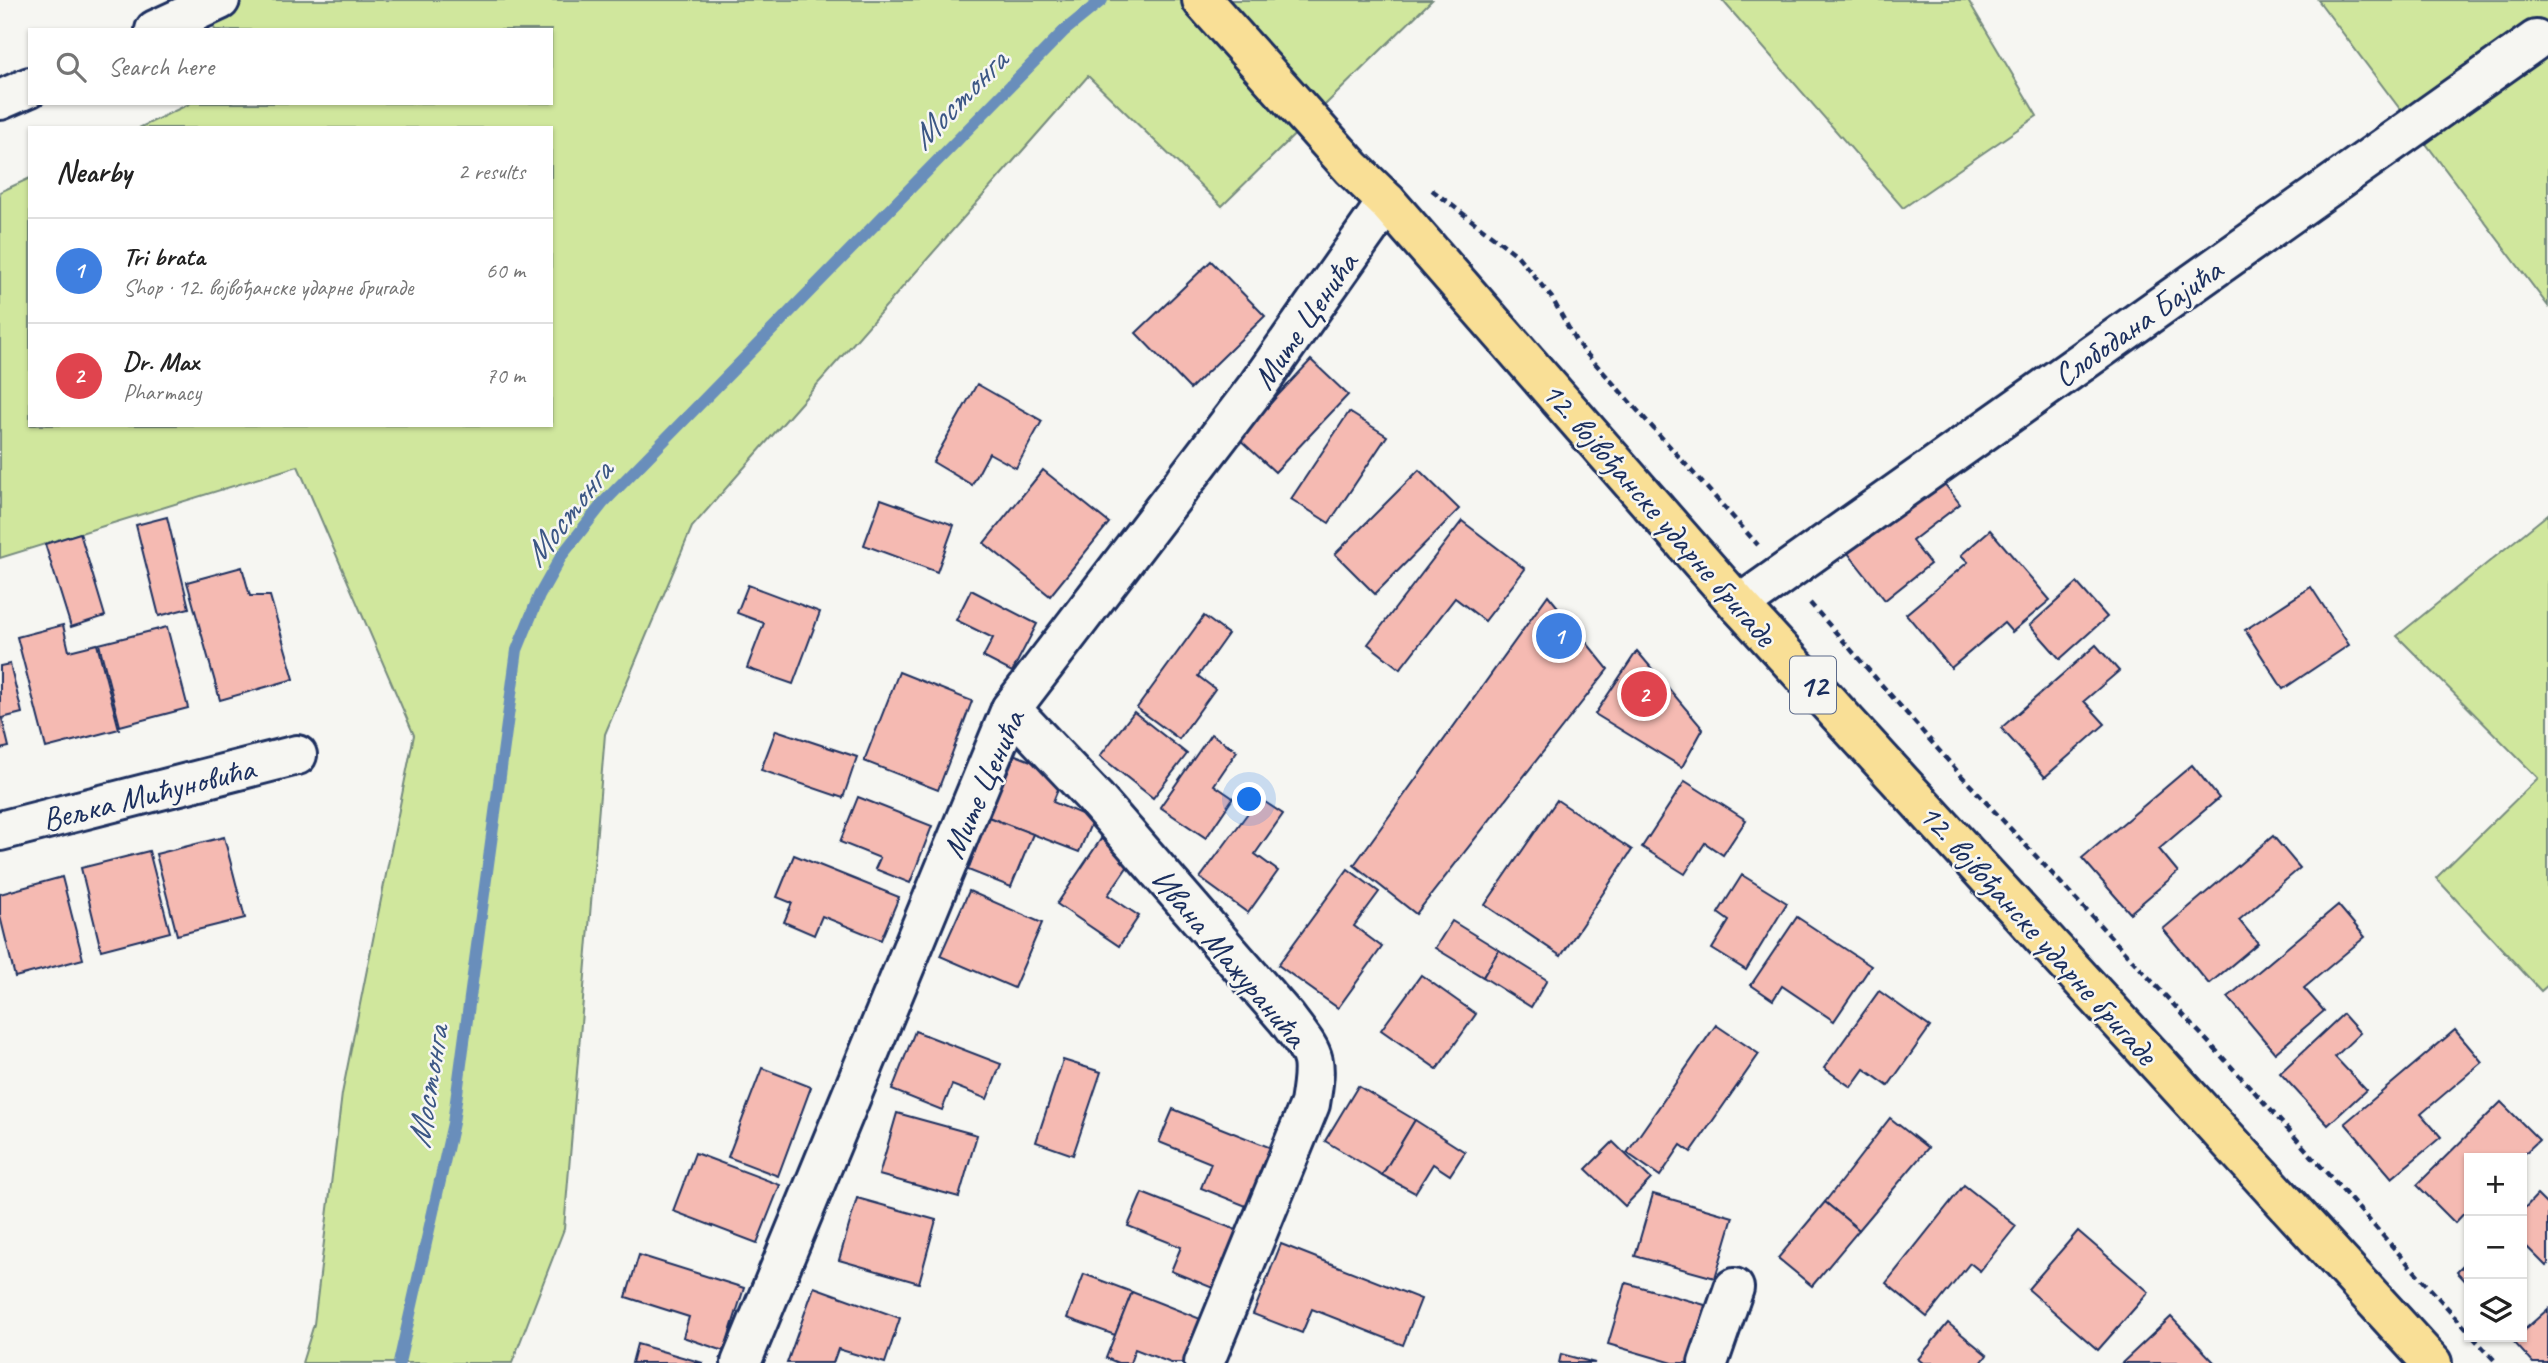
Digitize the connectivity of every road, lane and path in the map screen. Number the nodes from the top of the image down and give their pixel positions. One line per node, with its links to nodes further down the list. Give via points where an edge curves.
1 (220, 0): 3 (street)
2 (1202, 0): 8 (main road, 12. војвођанске ударне бригаде / 12)
3 (159, 28)
4 (2536, 40): 9 (street, Слободана Бајића)
5 (28, 88): 6 (street)
6 (0, 100)
7 (1430, 188): 9 (path, via 1517,255 1552,298 1577,343)
8 (1387, 202): 10 (main road, 12. војвођанске ударне бригаде / 12); 11 (street, Мите Ценића, via 1259,384)
9 (1785, 574): 10 (street, Слободана Бајића); 15 (path, via 1967,782)
10 (1739, 605): 20 (main road, 12. војвођанске ударне бригаде / 12)
11 (1011, 709): 17 (street, Мите Ценића); 18 (street, Ивана Мажуранића, via 1095,798 1287,1018 1313,1054 1310,1104)
12 (296, 755): 13 (street, Вељка Мићуновића)
13 (0, 831)
14 (1734, 1288): 19 (street)
15 (2464, 1326)
16 (2478, 1342): 21 (path)
17 (741, 1363)
18 (1204, 1363)
19 (1709, 1363)
20 (2432, 1363)
21 (2497, 1363)

